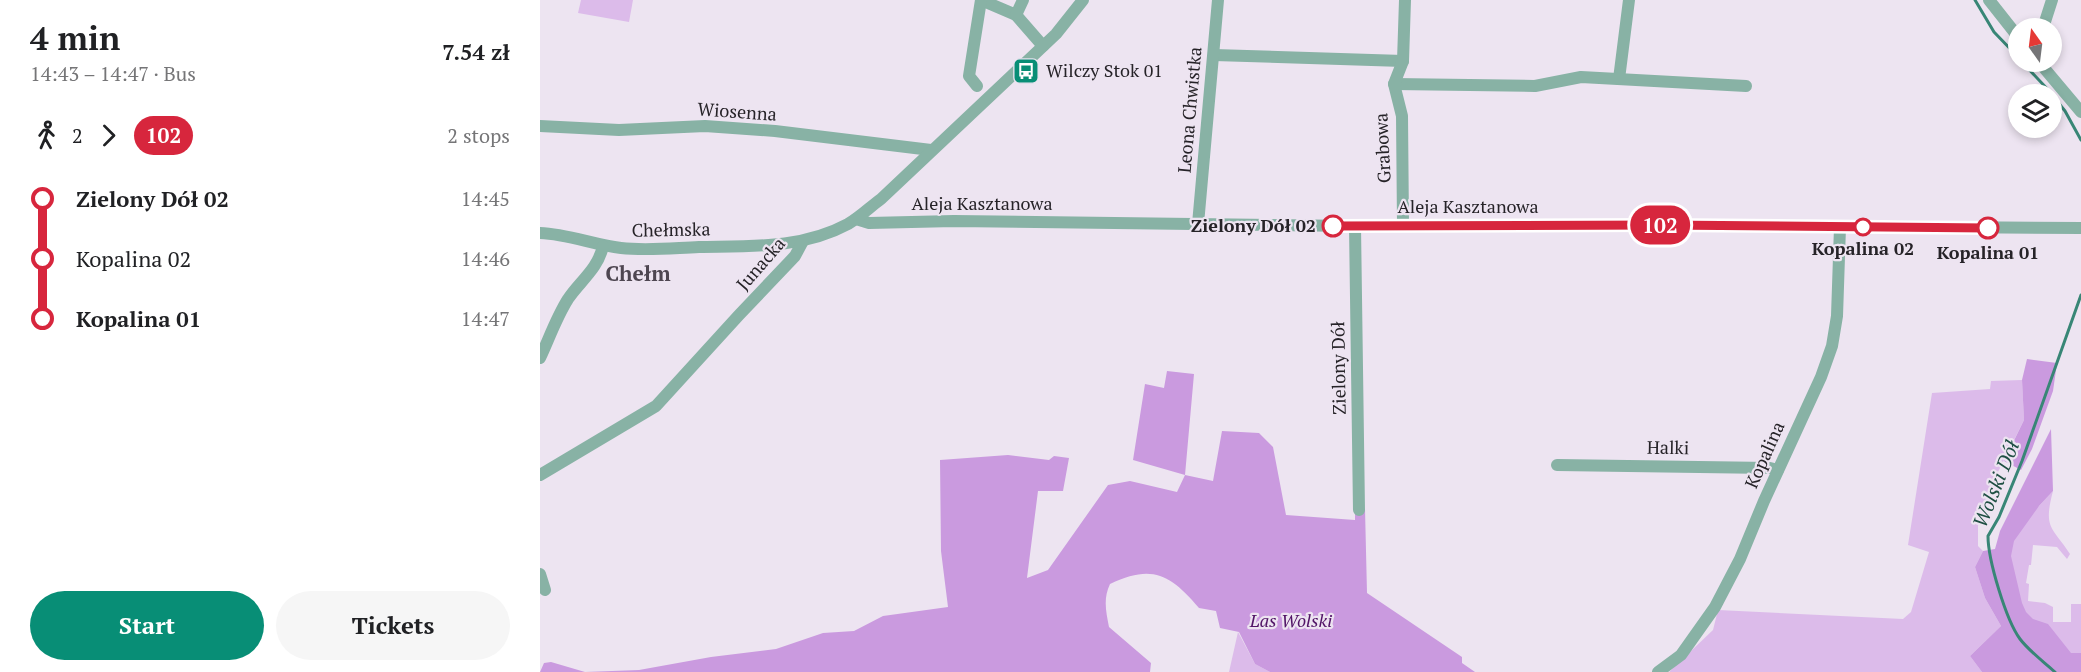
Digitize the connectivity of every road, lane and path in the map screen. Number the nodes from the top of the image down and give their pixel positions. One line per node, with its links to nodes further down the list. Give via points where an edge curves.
1 (981, 0): 9 (street); 18 (street, via 969,76)
2 (1023, 0): 9 (street)
3 (1083, 0): 12 (street, Junacka)
4 (1218, 0): 13 (street, Leona Chwistka)
5 (1405, 0): 14 (street)
6 (1629, 0): 16 (street)
7 (1989, 0): 11 (street)
8 (2052, 0): 10 (street)
9 (1016, 15): 12 (street)
10 (2046, 18)
11 (2008, 24)
12 (1043, 46): 22 (street, Junacka)
13 (1214, 55): 14 (street); 24 (street, Leona Chwistka)
14 (1402, 61): 17 (street)
15 (2047, 72): 20 (street)
16 (1619, 79): 17 (street, via 1581,77 1535,86); 19 (street)
17 (1394, 84): 25 (street, Grabowa, via 1402,116)
18 (977, 86)
19 (1746, 86)
20 (2081, 112)
21 (540, 126): 22 (street, Wiosenna, via 619,130 705,126)
22 (931, 150): 23 (street, Junacka)
23 (856, 219): 24 (street, Aleja Kasztanowa, via 869,223); 30 (street, Junacka)
24 (1198, 224): 26 (street, Aleja Kasztanowa)
25 (1403, 225): 26 (street, Aleja Kasztanowa); 27 (street, Aleja Kasztanowa)
26 (1355, 226): 36 (street, Zielony Dół)
27 (1840, 227): 28 (street, Aleja Kasztanowa); 34 (street, Kopalina, via 1832,346)
28 (2081, 228)
29 (540, 233): 31 (street, Chełmska)
30 (803, 241): 31 (street, Chełmska, via 775,246 640,250); 35 (street, Junacka, via 795,256 656,406)
31 (603, 246): 32 (street, via 596,265 568,298)
32 (540, 358)
33 (1557, 465): 34 (street, Halki)
34 (1778, 470): 39 (street, Kopalina, via 1740,559 1714,607 1681,655)
35 (540, 475)
36 (1359, 510)
37 (540, 574): 38 (street)
38 (545, 590)
39 (1658, 672)

